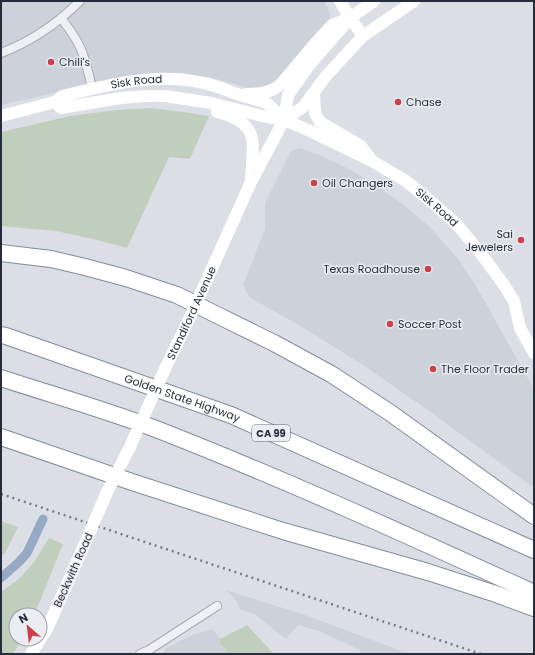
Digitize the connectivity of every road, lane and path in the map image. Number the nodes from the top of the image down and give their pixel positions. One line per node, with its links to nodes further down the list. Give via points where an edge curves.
1 (80, 1): 5 (street)
2 (340, 1): 6 (main road)
3 (374, 1): 6 (main road, Standiford Avenue)
4 (414, 1): 7 (main road, Standiford Avenue)
5 (61, 18): 8 (street, via 33,37); 9 (street, via 81,50)
6 (350, 18): 7 (main road); 11 (main road, via 332,24 275,89 259,94); 15 (main road, Standiford Avenue, via 288,95)
7 (363, 36): 10 (main road, Standiford Avenue)
8 (1, 53)
9 (92, 89): 11 (main road, Sisk Road, via 135,80 171,79 202,83); 13 (main road, Sisk Road, via 62,96)
10 (314, 93): 15 (main road, Standiford Avenue, via 303,107); 16 (main road, via 315,112 320,122 361,146)
11 (238, 94): 15 (main road, Sisk Road, via 268,104)
12 (121, 98): 13 (main road, Sisk Road, via 61,108); 15 (main road, Sisk Road, via 173,97); 17 (main road, via 192,106 225,114 242,122 249,129 253,140)
13 (55, 102): 14 (main road, Sisk Road)
14 (1, 116)
15 (284, 120): 16 (main road, Sisk Road); 17 (main road, Standiford Avenue)
16 (372, 160): 21 (main road, Sisk Road, via 401,177 428,199 450,218 475,247 514,301 520,328)
17 (251, 182): 19 (main road, Standiford Avenue)
18 (1, 253): 19 (highway, via 51,259 86,267 176,295)
19 (195, 305): 24 (main road, Standiford Avenue, bridge); 26 (highway, via 267,339 331,374 389,412)
20 (1, 335): 27 (highway, Golden State Highway / CA 99, via 231,415)
21 (534, 353)
22 (1, 378): 28 (highway, via 169,434 388,527)
23 (1, 437): 24 (highway)
24 (115, 477): 25 (main road, Standiford Avenue); 30 (highway, via 428,572)
25 (101, 506): 31 (main road, Beckwith Road, bridge, via 47,629)
26 (534, 516)
27 (534, 550)
28 (534, 593)
29 (217, 606): 32 (street)
30 (534, 608)
31 (31, 654)
32 (140, 654)

